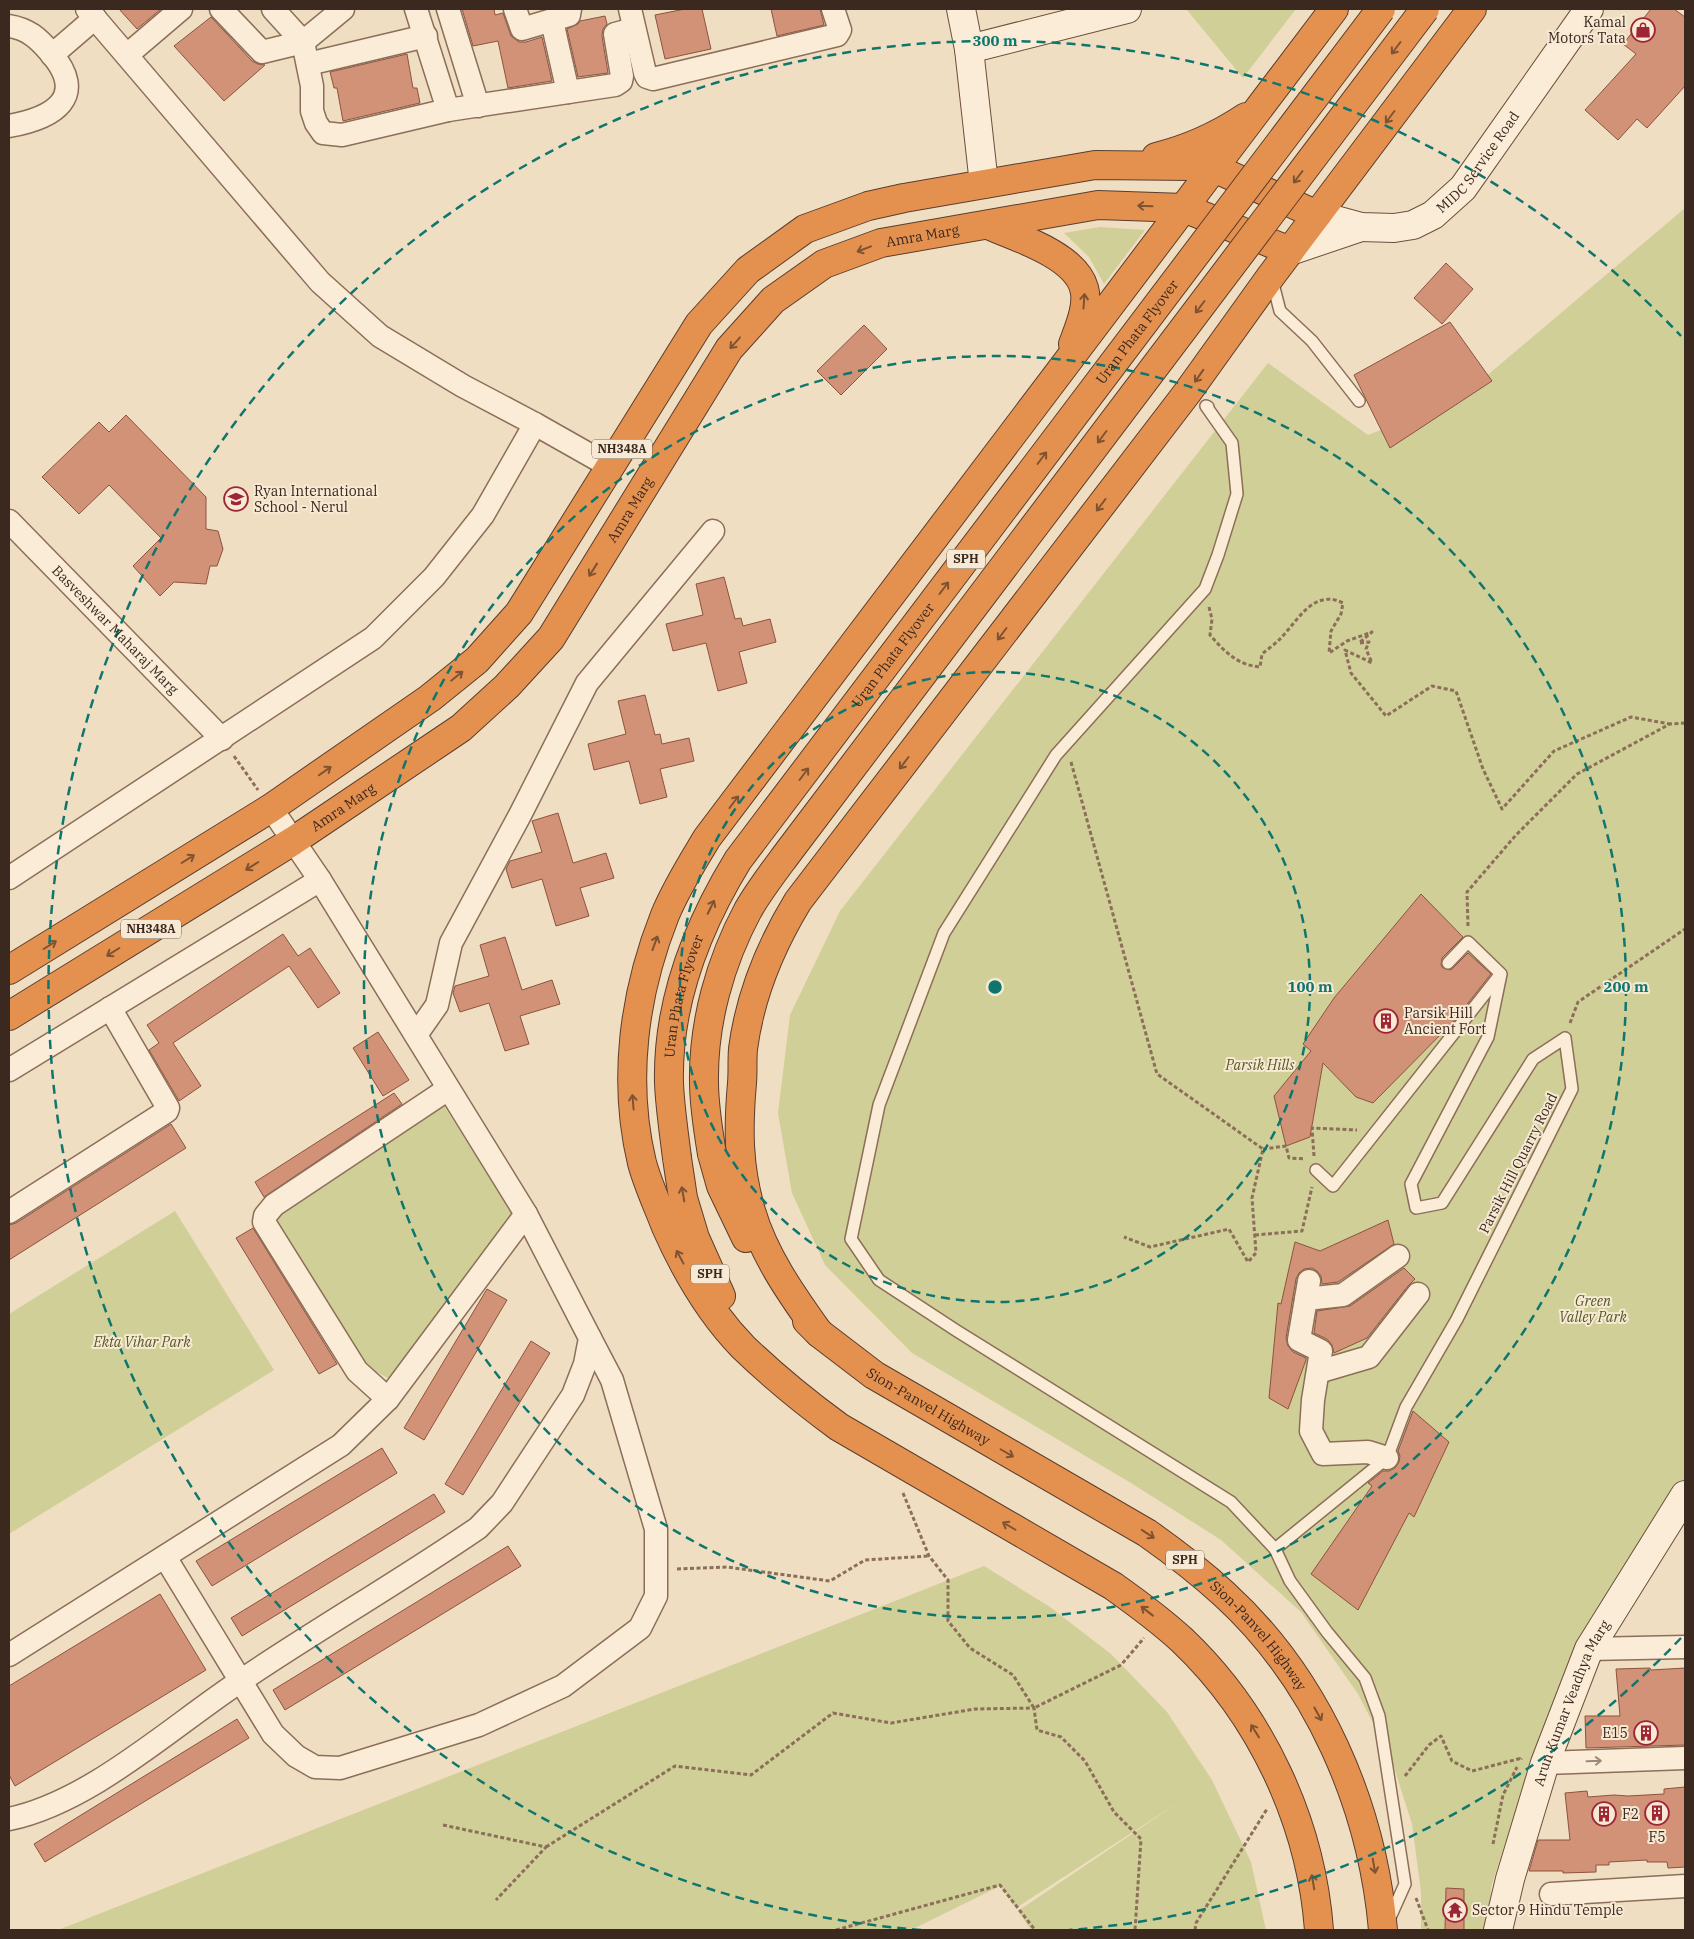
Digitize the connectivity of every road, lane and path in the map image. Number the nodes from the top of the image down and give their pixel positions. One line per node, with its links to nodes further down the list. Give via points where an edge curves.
1 (182, 9): 24 (street)
2 (221, 9): 21 (street, via 262,52)
3 (273, 9): 21 (street)
4 (343, 9): 21 (street)
5 (416, 9): 20 (street)
6 (448, 9): 27 (street)
7 (515, 9): 17 (street, via 522,29)
8 (834, 9): 18 (street, via 840,30 837,35 653,79 645,73)
9 (961, 9): 22 (street)
10 (1127, 9): 22 (street)
11 (1334, 9): 28 (highway)
12 (1381, 9): 79 (highway, Uran Phata Flyover / SPH, one-way to 12, bridge, via 729,1312 694,1238 685,1206 672,1122 671,1042 677,1003 701,928 738,860)
13 (1425, 9): 76 (highway, Uran Phata Flyover / SPH, one-way to 76, bridge, via 801,835 748,910 726,959 711,1010 704,1082 712,1154 721,1186 753,1249 793,1307)
14 (1472, 9): 35 (highway, one-way to 35)
15 (1589, 9): 37 (street, MIDC Service Road, via 1450,202 1413,224 1394,228)
16 (91, 13): 23 (street); 24 (street)
17 (561, 15): 26 (street)
18 (632, 19): 26 (street, via 614,34 622,76 618,84)
19 (9, 26): 23 (street, via 36,36)
20 (426, 36): 25 (street); 29 (street)
21 (303, 42): 25 (street)
22 (969, 49): 33 (street)
23 (52, 55): 30 (street, via 68,80 67,94 62,103 44,116)
24 (127, 55): 43 (street, via 320,282 353,312 380,336 463,386)
25 (308, 64): 29 (street, via 312,111 322,133 342,135)
26 (568, 92): 27 (street)
27 (478, 106): 29 (street)
28 (1258, 108): 31 (highway, via 1226,130 1192,146 1158,157); 32 (highway)
29 (448, 110)
30 (9, 126)
31 (1095, 165): 32 (highway, NH348A); 33 (highway, NH348A)
32 (1214, 168): 34 (highway); 35 (highway, NH348A)
33 (984, 184): 44 (highway, NH348A, via 859,209 805,229 748,270 699,324)
34 (1184, 208): 36 (highway, Amra Marg / NH348A, one-way to 36, via 1098,204); 38 (highway, Amra Marg / NH348A); 40 (highway)
35 (1316, 215): 37 (street, MIDC Service Road); 38 (highway)
36 (988, 225): 40 (highway, one-way to 36, via 1084,307 1084,287 1080,278 1066,263 1051,254); 53 (highway, Amra Marg / NH348A, one-way to 53, via 881,243 824,264 773,300 729,349 551,638 507,686 461,728)
37 (1361, 227): 38 (street)
38 (1290, 251): 39 (highway)
39 (1271, 276): 41 (lane, via 1280,311 1312,341); 76 (highway, one-way to 76, via 1187,393 798,901 767,957 750,1010 743,1050 739,1151 751,1211 764,1244 797,1303)
40 (1065, 364): 79 (highway, one-way to 40, via 743,1347 693,1281 674,1245 642,1164 632,1081 639,1004 651,954 666,914 707,838)
41 (1358, 401)
42 (1208, 406): 47 (lane, via 1232,443 1237,494)
43 (535, 424): 44 (street); 50 (street, via 483,515 434,577 373,638)
44 (611, 467): 52 (highway, NH348A, one-way to 44, via 430,698 477,660 519,613)
45 (9, 521): 50 (street, Basveshwar Maharaj Marg)
46 (714, 531): 63 (street, via 587,683 451,943 437,1005)
47 (1205, 589): 49 (path, via 1212,619 1210,635 1228,656 1250,666 1260,667 1262,654 1281,638 1304,610 1320,601 1343,603 1331,631 1329,653 1347,641 1372,632 1359,643 1369,642 1366,649 1372,663 1345,650 1351,674 1386,716 1432,686 1456,691 1483,769 1502,809 1554,751 1631,717); 51 (lane)
48 (1685, 723): 49 (path)
49 (1670, 724): 57 (path, via 1577,774 1516,835 1467,892)
50 (222, 739): 52 (path); 54 (street)
51 (1066, 745): 68 (path, via 1157,1074); 84 (lane, via 1056,755 944,933 879,1105 851,1239 879,1280 1232,1502)
52 (262, 795): 53 (street); 59 (highway, NH348A, one-way to 52)
53 (293, 841): 55 (street); 62 (highway, Amra Marg / NH348A, one-way to 62)
54 (9, 878)
55 (320, 880): 61 (street); 63 (street)
56 (1685, 929): 64 (path, via 1578,1002)
57 (1468, 942): 58 (lane); 60 (lane)
58 (1448, 963)
59 (9, 970)
60 (1501, 974): 64 (lane, via 1488,1037 1411,1184 1416,1208 1442,1203 1533,1059); 67 (lane)
61 (110, 1008): 65 (street); 70 (street, via 167,1111)
62 (9, 1016)
63 (416, 1035): 66 (street)
64 (1565, 1038): 82 (lane, Parsik Hill Quarry Road, via 1572,1089 1456,1319 1406,1407)
65 (9, 1070)
66 (448, 1089): 71 (street); 80 (street, via 274,1205 265,1216 264,1222 357,1371)
67 (1374, 1134): 68 (path, via 1354,1129 1312,1128 1314,1159 1290,1158 1286,1146); 69 (lane, via 1333,1186)
68 (1263, 1150): 72 (path, via 1252,1198)
69 (1316, 1170): 72 (path, via 1302,1231)
70 (9, 1212)
71 (526, 1214): 77 (street); 80 (street)
72 (1255, 1235): 73 (path, via 1256,1253 1248,1262 1230,1229 1150,1247)
73 (1124, 1238)
74 (1398, 1256): 78 (street, via 1343,1294 1307,1290 1299,1340 1322,1351)
75 (1418, 1294): 78 (street, via 1369,1357)
76 (819, 1333): 111 (highway, Sion-Panvel Highway / SPH, one-way to 111, via 874,1375 1147,1533 1226,1595 1291,1672 1341,1759 1359,1806 1372,1854)
77 (590, 1338): 87 (street, via 612,1380 656,1529); 92 (street, via 585,1364 573,1395 502,1503 478,1528)
78 (1318, 1372): 82 (street, via 1311,1431 1323,1454 1368,1452)
79 (776, 1375): 81 (highway, SPH, via 839,1428)
80 (388, 1399): 86 (street, via 341,1445)
81 (888, 1457): 85 (path); 88 (highway, SPH, one-way to 81, via 1113,1586)
82 (1387, 1458): 84 (lane)
83 (1682, 1506): 90 (street, Arun Kumar Veadhya Marg)
84 (1275, 1549): 97 (lane, via 1290,1581 1365,1678 1379,1716)
85 (929, 1556): 87 (path, via 865,1560 830,1581 727,1567); 93 (path, via 948,1580 948,1621 970,1648 1013,1675)
86 (164, 1557): 91 (street); 92 (street)
87 (656, 1570): 92 (street, via 656,1596 640,1628 563,1686 479,1725 340,1768 315,1767 296,1756 273,1734)
88 (1160, 1621): 93 (path, via 1121,1665); 96 (highway, SPH, one-way to 88, via 1240,1707 1212,1672)
89 (1685, 1647): 90 (street)
90 (1589, 1649): 95 (street, Arun Kumar Veadhya Marg)
91 (9, 1655)
92 (241, 1680): 98 (street, via 78,1793 29,1815)
93 (1034, 1708): 100 (path, via 975,1710 891,1723 834,1713 751,1776 675,1766); 108 (path, via 1037,1730 1062,1737 1085,1761 1114,1812 1141,1839)
94 (1685, 1758): 95 (street, one-way to 94)
95 (1545, 1762): 101 (street, Arun Kumar Veadhya Marg)
96 (1283, 1784): 109 (path, via 1196,1923); 110 (highway, SPH, one-way to 96, via 1311,1868)
97 (1389, 1787): 101 (path, via 1399,1784 1428,1745 1441,1736 1452,1761 1472,1771 1522,1758 1503,1795 1492,1852 1497,1868); 111 (lane, via 1405,1884)
98 (9, 1819)
99 (444, 1825): 100 (path)
100 (546, 1847): 105 (path)
101 (1510, 1879): 113 (street, Arun Kumar Veadhya Marg)
102 (1685, 1886): 104 (street)
103 (1415, 1894): 112 (path)
104 (1551, 1894)
105 (496, 1900)
106 (836, 1930): 107 (path, via 1000,1886)
107 (1035, 1930)
108 (1135, 1930)
109 (1195, 1930)
110 (1319, 1930)
111 (1383, 1930)
112 (1428, 1930)
113 (1498, 1930)

